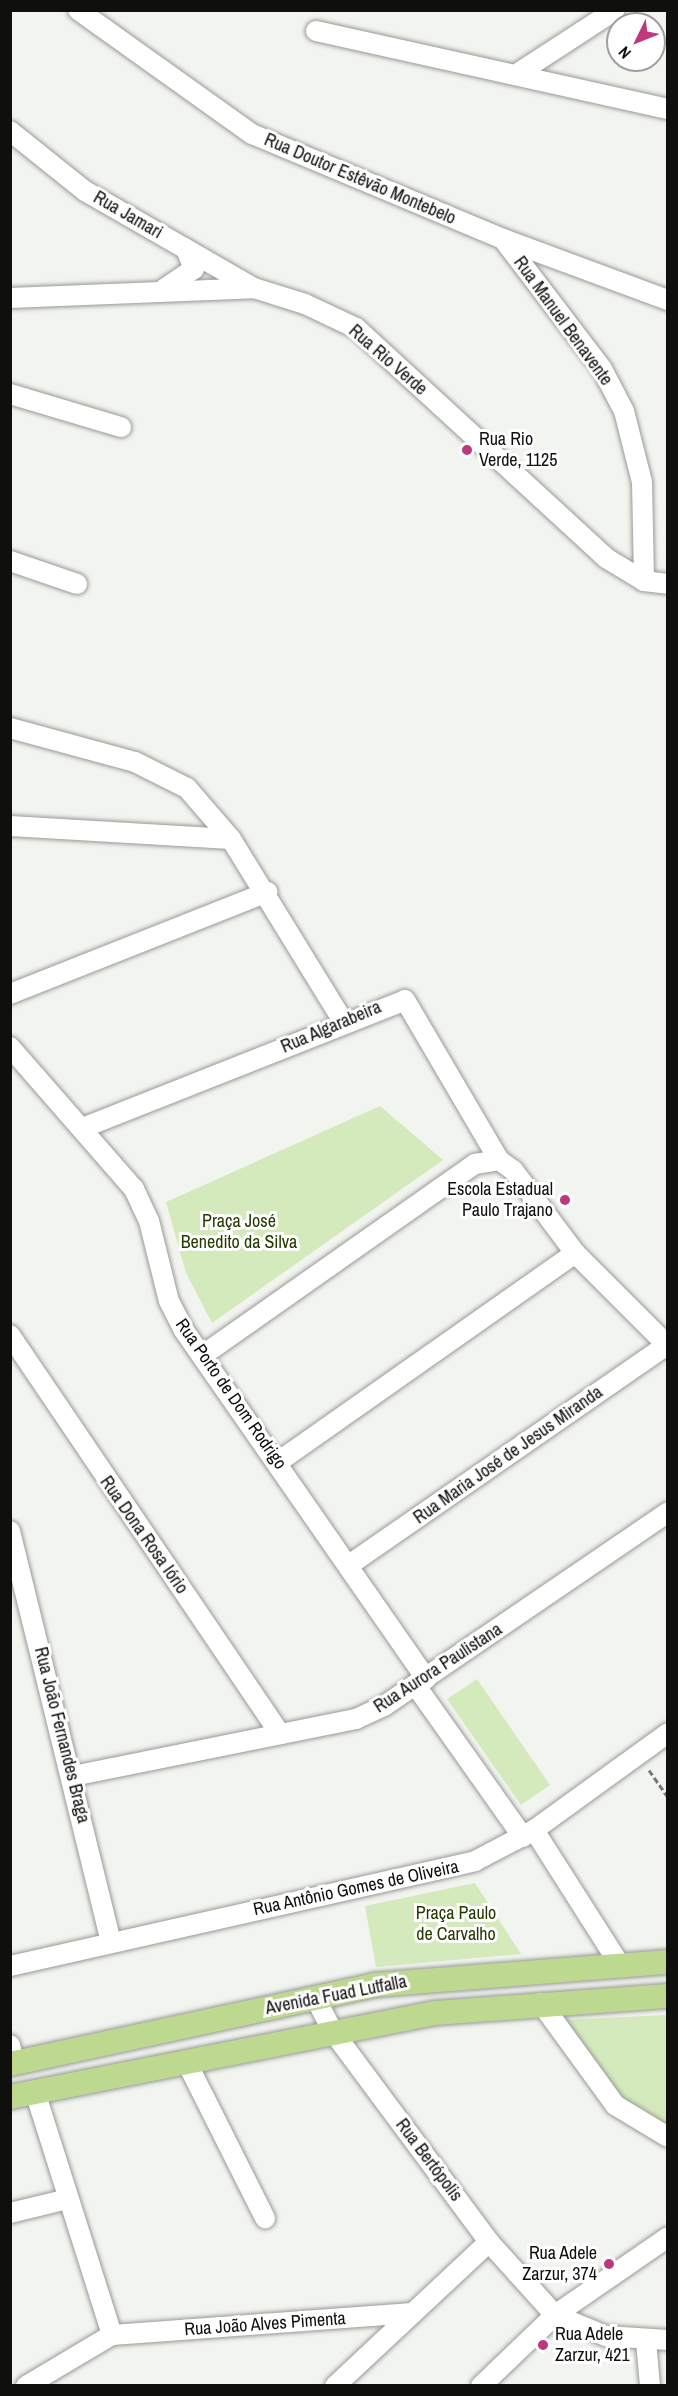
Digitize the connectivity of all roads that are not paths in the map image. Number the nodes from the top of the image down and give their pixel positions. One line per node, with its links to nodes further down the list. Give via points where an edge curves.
1 (78, 10): 7 (street, Rua Doutor Estêvão Montebelo, via 252,134)
2 (615, 10): 4 (street)
3 (316, 31): 4 (street)
4 (520, 72): 5 (street)
5 (668, 109)
6 (10, 131): 8 (street, Rua Jamari, via 85,191)
7 (503, 239): 12 (street, Rua Doutor Estêvão Montebelo); 16 (street, Rua Manuel Benavente, via 602,369 624,411 642,483)
8 (186, 249): 9 (street, Rua Jamari); 10 (street, via 194,268)
9 (254, 288): 10 (street, Rua Rio Verde); 16 (street, Rua Rio Verde, via 357,328 606,558)
10 (156, 293): 11 (street, Rua Rio Verde)
11 (10, 298)
12 (668, 300)
13 (10, 394): 14 (street)
14 (121, 427)
15 (10, 561): 17 (street)
16 (644, 581): 18 (street, Rua Rio Verde)
17 (77, 584)
18 (668, 584)
19 (10, 728): 21 (street, via 163,773 187,789)
20 (10, 826): 21 (street)
21 (231, 839): 22 (street)
22 (267, 892): 23 (street); 24 (street)
23 (10, 994)
24 (344, 1023): 26 (street, Rua Algarabeira); 27 (street, Rua Algarabeira, via 397,1000 409,1004)
25 (10, 1047): 26 (street, Rua Porto de Dom Rodrigo)
26 (85, 1127): 31 (street, Rua Porto de Dom Rodrigo, via 134,1189 149,1221 169,1302)
27 (499, 1160): 28 (street, Rua Algarabeira, via 513,1170); 31 (street, via 475,1164)
28 (575, 1253): 30 (street, Rua Algarabeira); 32 (street)
29 (10, 1335): 38 (street, Rua Dona Rosa Iório)
30 (667, 1345): 35 (street, Rua Maria José de Jesus Miranda)
31 (203, 1355): 32 (street, Rua Porto de Dom Rodrigo)
32 (278, 1462): 35 (street, Rua Porto de Dom Rodrigo)
33 (668, 1512): 36 (street, Rua Aurora Paulistana)
34 (10, 1531): 39 (street, Rua João Fernandes Braga)
35 (349, 1565): 36 (street, Rua Porto de Dom Rodrigo)
36 (421, 1682): 38 (street, Rua Aurora Paulistana, via 356,1719); 40 (street, Rua Porto de Dom Rodrigo)
37 (668, 1733): 40 (street, Rua Antônio Gomes de Oliveira)
38 (280, 1734): 39 (street, Rua Aurora Paulistana)
39 (73, 1776): 41 (street, Rua João Fernandes Braga)
40 (529, 1833): 41 (street, Rua Antônio Gomes de Oliveira, via 453,1867); 42 (street, Rua Porto de Dom Rodrigo)
41 (110, 1940): 44 (street, Rua Antônio Gomes de Oliveira)
42 (618, 1962): 43 (main road, Avenida Fuad Lutfalla); 46 (main road, Avenida Fuad Lutfalla, via 429,1977)
43 (668, 1962)
44 (10, 1966)
45 (668, 1996): 47 (main road, Avenida Fuad Lutfalla)
46 (315, 1997): 48 (street, Rua Bertópolis); 49 (main road, Avenida Fuad Lutfalla)
47 (541, 2003): 48 (main road, Avenida Fuad Lutfalla); 53 (street, via 615,2105)
48 (331, 2030): 50 (main road, Avenida Fuad Lutfalla); 58 (street, Rua Bertópolis)
49 (12, 2057)
50 (187, 2063): 51 (main road, Avenida Fuad Lutfalla); 56 (street)
51 (35, 2092): 52 (main road, Avenida Fuad Lutfalla); 54 (street)
52 (10, 2097)
53 (668, 2137)
54 (68, 2199): 55 (street); 61 (street)
55 (10, 2213)
56 (265, 2218)
57 (668, 2237): 60 (street)
58 (489, 2241): 59 (street); 60 (street, Rua Bertópolis)
59 (409, 2313): 61 (street, Rua João Alves Pimenta); 65 (street)
60 (555, 2315): 63 (street, via 606,2336); 66 (street)
61 (112, 2335): 64 (street, Rua João Alves Pimenta)
62 (668, 2340): 63 (street)
63 (646, 2341): 67 (street)
64 (26, 2385)
65 (335, 2385)
66 (481, 2385)
67 (650, 2385)

